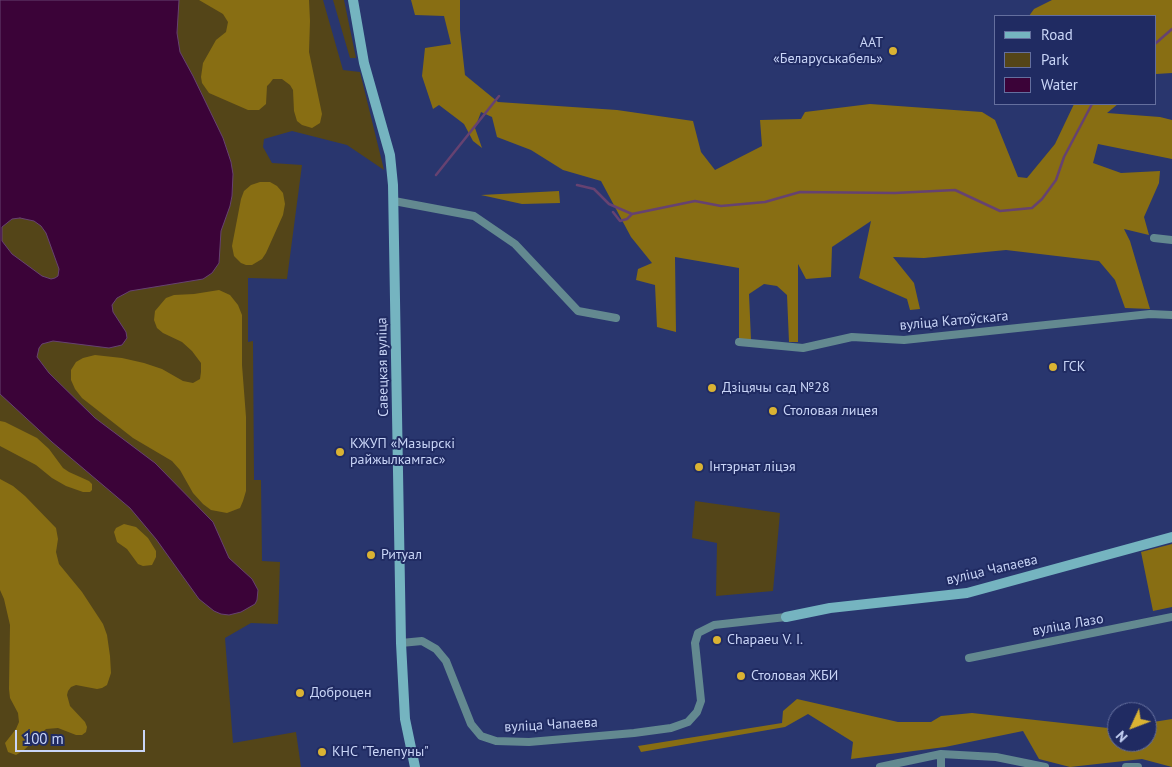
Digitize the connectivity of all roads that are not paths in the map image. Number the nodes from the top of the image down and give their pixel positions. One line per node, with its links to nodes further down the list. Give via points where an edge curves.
1 (352, 0): 2 (street, Савецкая вуліца, via 364,63 390,155)
2 (394, 200): 6 (street, via 474,216 515,244 578,311); 11 (street, Савецкая вуліца)
3 (1154, 238): 4 (street)
4 (1172, 240)
5 (1172, 315): 7 (street, вуліца Катоўскага, via 1150,314 904,340 852,337 802,348)
6 (616, 318)
7 (739, 342)
8 (1172, 537): 9 (street, вуліца Чапаева, via 967,593 830,608)
9 (786, 617): 11 (street, вуліца Чапаева, via 714,625 698,633 695,643 701,701 688,722 634,733 529,742 496,741 481,736 471,724 446,661 436,649 422,641)
10 (1172, 617): 12 (street, вуліца Лазо)
11 (401, 643): 14 (street, Савецкая вуліца, via 405,719)
12 (969, 658)
13 (941, 754): 15 (street); 16 (street); 17 (street, via 996,757)
14 (415, 767)
15 (880, 767)
16 (941, 767)
17 (1045, 767)
18 (1126, 767): 19 (street)
19 (1138, 767)

